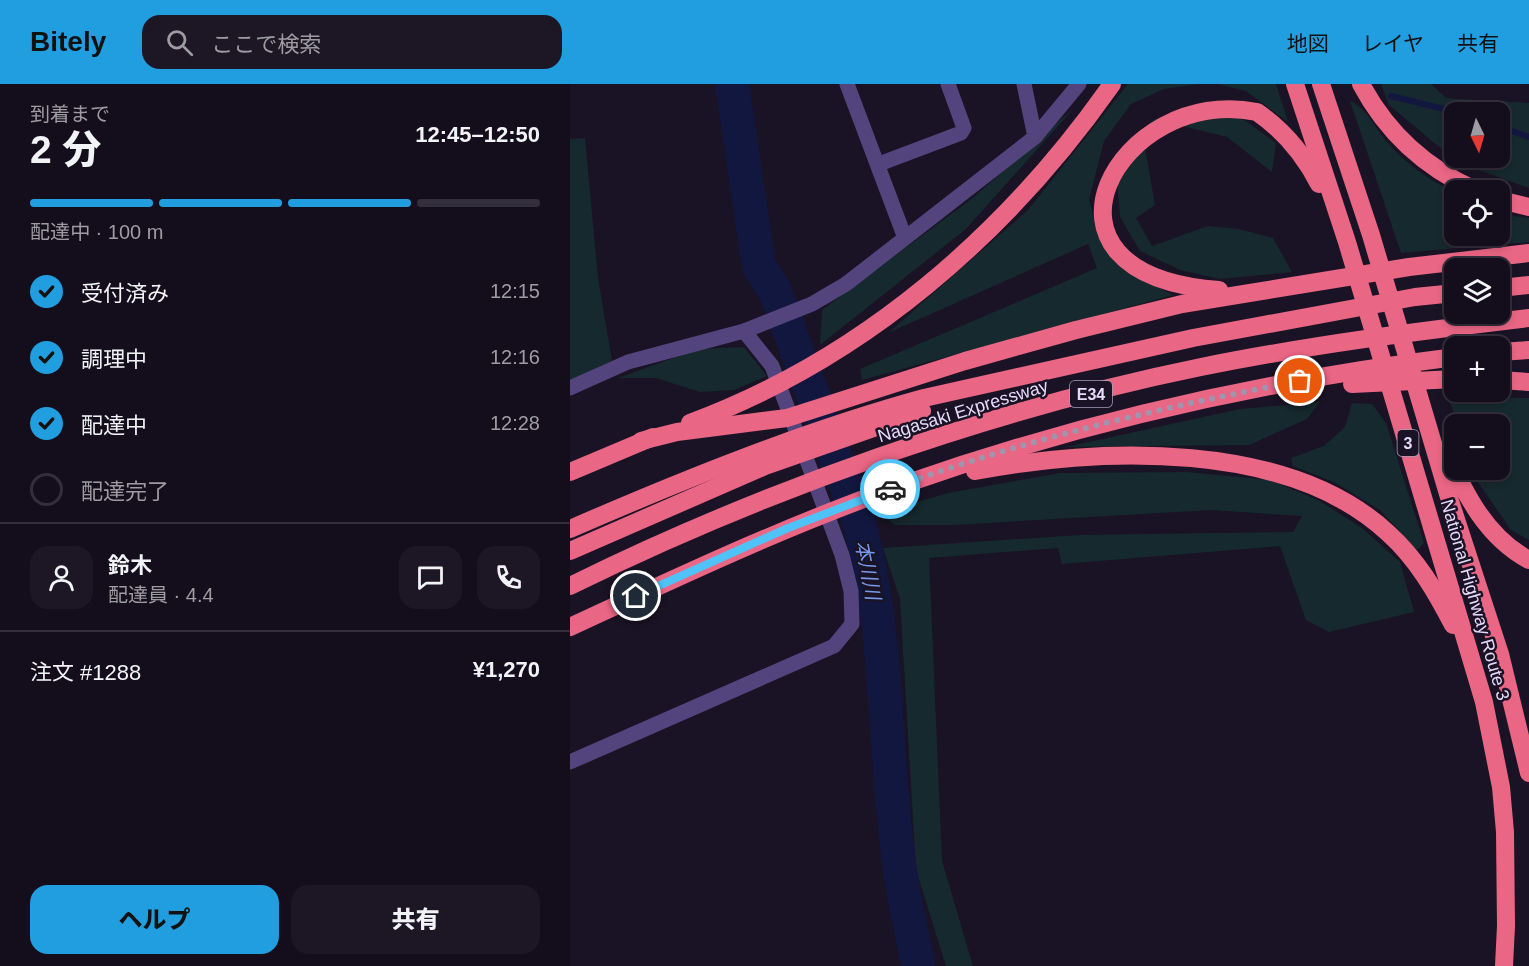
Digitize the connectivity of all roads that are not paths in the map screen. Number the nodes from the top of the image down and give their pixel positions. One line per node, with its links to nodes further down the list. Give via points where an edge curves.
1 (847, 84): 12 (street)
2 (948, 84): 12 (street, via 964,128 961,133)
3 (1024, 84): 10 (street)
4 (1079, 84): 10 (street)
5 (1112, 84): 34 (highway, via 1055,158 990,230 919,292 852,342 792,378 739,405)
6 (1295, 84): 17 (highway, National Highway Route 3 / 3)
7 (1321, 84): 33 (highway, National Highway Route 3 / 3)
8 (1361, 84): 13 (highway, via 1381,117 1418,156)
9 (1211, 93): 17 (highway, via 1244,103 1283,134 1315,177)
10 (1035, 137): 16 (street)
11 (1117, 139): 21 (highway, via 1105,167 1104,207 1109,226 1137,262 1154,274 1197,289)
12 (879, 164): 16 (street)
13 (1456, 180)
14 (1510, 202): 15 (highway)
15 (1529, 207)
16 (905, 237): 24 (street, via 846,284 800,310)
17 (1347, 242): 43 (highway, National Highway Route 3 / 3)
18 (1529, 253): 21 (highway)
19 (1529, 285): 20 (highway)
20 (1510, 287)
21 (1270, 288): 34 (highway, via 1076,330 872,389 788,418 678,432)
22 (1444, 294): 35 (highway, Nagasaki Expressway / E34, via 1282,321 1065,368 889,414)
23 (1529, 318): 41 (highway, Nagasaki Expressway / E34, via 1290,350 1108,389 1003,418 777,497)
24 (752, 328): 32 (street, via 628,362); 44 (street, via 772,366 838,543 851,591 852,624 834,646)
25 (1529, 350): 26 (highway)
26 (1510, 351)
27 (1444, 359): 31 (highway)
28 (1444, 379): 31 (highway)
29 (1510, 381): 30 (highway)
30 (1529, 382)
31 (1301, 385): 37 (highway, via 1196,402 1070,433)
32 (570, 388)
33 (1420, 393): 40 (highway, via 1473,506 1500,540); 45 (highway, National Highway Route 3 / 3, via 1500,654)
34 (641, 441): 36 (highway)
35 (764, 459): 38 (highway); 39 (highway)
36 (570, 472)
37 (906, 485): 42 (highway, via 788,528); 43 (highway, via 1009,466 1108,458 1227,461 1288,475 1343,500 1389,533 1407,553 1455,628)
38 (570, 529)
39 (570, 551)
40 (1529, 560)
41 (570, 586)
42 (570, 627)
43 (1484, 702): 46 (highway, National Highway Route 3 / 3, via 1501,787 1505,832)
44 (570, 762)
45 (1529, 772)
46 (1504, 966)

